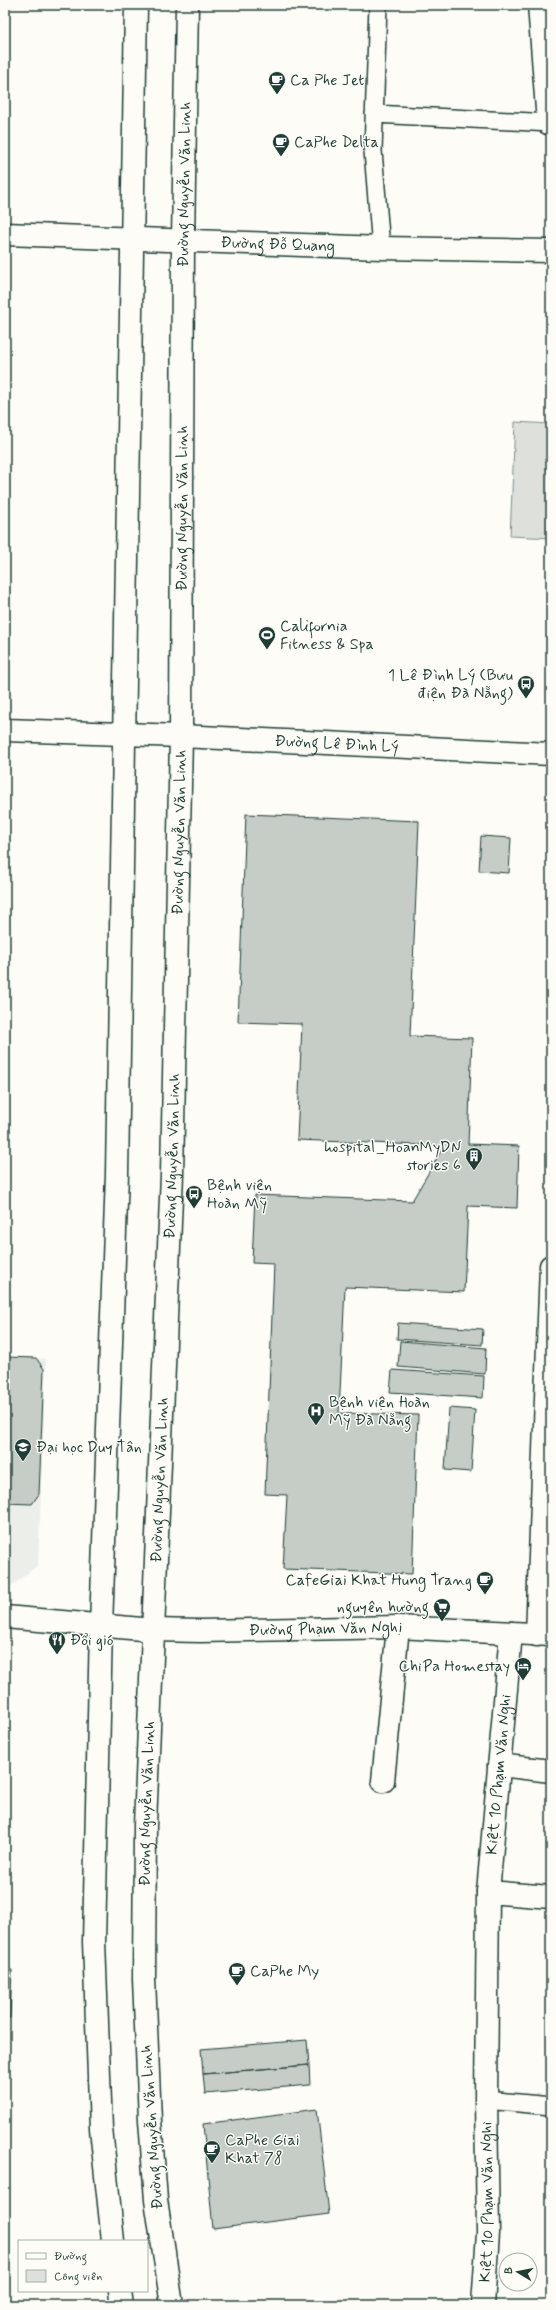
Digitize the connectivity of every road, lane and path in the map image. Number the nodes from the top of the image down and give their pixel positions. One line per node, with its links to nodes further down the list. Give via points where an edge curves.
1 (136, 5): 8 (main road)
2 (187, 5): 9 (main road, Đường Nguyễn Văn Linh)
3 (378, 5): 5 (lane)
4 (539, 5): 6 (main road)
5 (374, 114): 6 (lane); 10 (lane, via 373,151)
6 (549, 123)
7 (5, 234): 8 (main road, Đường Đỗ Quang)
8 (132, 240): 9 (main road, Đường Đỗ Quang); 13 (main road)
9 (183, 240): 10 (main road, Đường Đỗ Quang); 14 (main road, Đường Nguyễn Văn Linh)
10 (381, 248): 11 (main road, Đường Đỗ Quang)
11 (551, 251)
12 (5, 730): 13 (main road, Đường Lê Đình Lý)
13 (123, 733): 14 (main road, Đường Lê Đình Lý); 18 (main road, via 117,1174)
14 (181, 736): 15 (main road, Đường Lê Đình Lý); 20 (main road, Đường Nguyễn Văn Linh, via 172,1174)
15 (551, 754)
16 (551, 1266): 22 (main road)
17 (5, 1617): 18 (main road, Đường Phạm Văn Nghị)
18 (101, 1627): 20 (main road, Đường Phạm Văn Nghị); 30 (main road, via 94,1942 101,2129)
19 (398, 1627): 20 (main road, Đường Phạm Văn Nghị); 21 (main road, Đường Phạm Văn Nghị); 25 (main road)
20 (154, 1630): 33 (main road, Đường Nguyễn Văn Linh, via 145,1825 144,1986 156,2200)
21 (512, 1633): 22 (main road, Đường Phạm Văn Nghị); 23 (main road, Kiệt 10 Phạm Văn Nghi)
22 (544, 1635)
23 (500, 1765): 24 (main road); 26 (main road, Kiệt 10 Phạm Văn Nghi)
24 (551, 1771)
25 (383, 1781)
26 (488, 1892): 27 (main road); 28 (main road, Kiệt 10 Phạm Văn Nghi)
27 (551, 1898)
28 (486, 2100): 29 (lane, Kiệt 10 Phạm Văn Nghi); 34 (main road, Kiệt 10 Phạm Văn Nghi, via 488,2233)
29 (551, 2106)
30 (113, 2240)
31 (120, 2292): 32 (main road)
32 (122, 2305)
33 (172, 2305)
34 (483, 2305)

